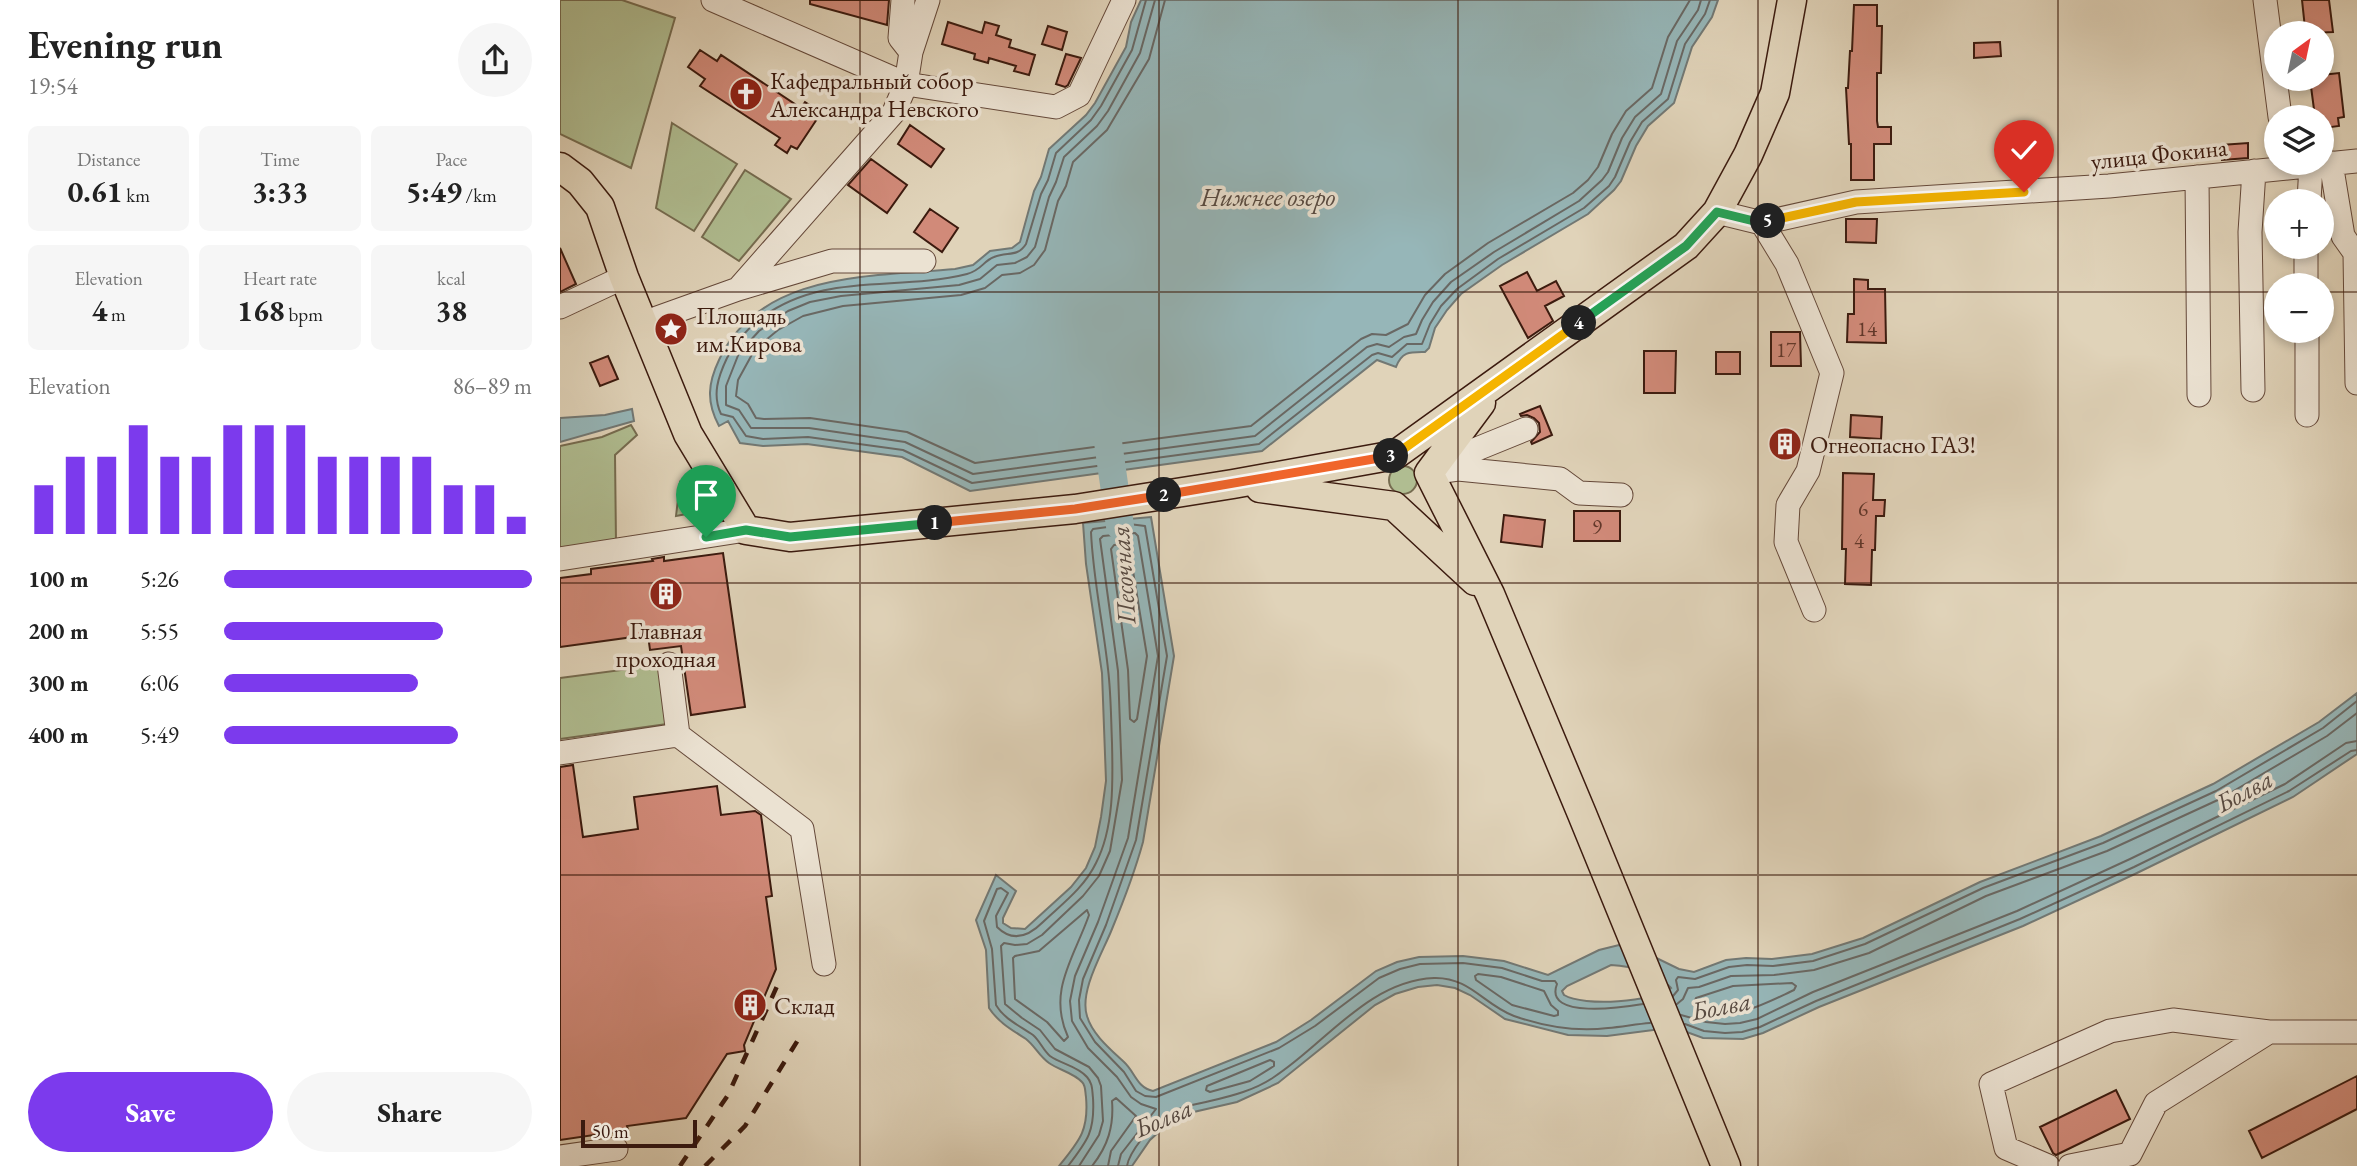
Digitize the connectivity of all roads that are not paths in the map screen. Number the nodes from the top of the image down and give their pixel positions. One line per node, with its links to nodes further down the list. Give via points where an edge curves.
1 (713, 0): 8 (street)
2 (902, 0): 7 (street, via 900,38)
3 (928, 0): 7 (street)
4 (1124, 0): 8 (street, via 1079,95 1056,107)
5 (1792, 0): 17 (main road, via 1775,93)
6 (2265, 0): 9 (street)
7 (911, 51): 8 (street)
8 (906, 84): 21 (street, via 894,112)
9 (2278, 105)
10 (2357, 161): 11 (street, улица Фокина)
11 (2334, 163)
12 (560, 167): 20 (main road, via 580,182 600,207)
13 (2264, 169): 14 (street, улица Фокина)
14 (2254, 171): 16 (street, улица Фокина); 27 (street, via 2250,232)
15 (2324, 175): 26 (street, via 2343,236 2355,253)
16 (2196, 177): 18 (street, улица Фокина, via 2109,187 1856,202); 28 (street)
17 (1717, 212): 18 (street, улица Фокина); 25 (main road, via 1686,246)
18 (1762, 223): 40 (street, via 1787,264 1832,373 1808,471 1788,505 1786,542)
19 (924, 261): 21 (street, via 832,261)
20 (624, 277): 22 (street); 23 (main road)
21 (738, 289): 23 (street)
22 (560, 307)
23 (643, 323): 37 (main road, via 688,434)
24 (2307, 343): 29 (street)
25 (1498, 381): 31 (main road); 33 (main road)
26 (2357, 383)
27 (2253, 390)
28 (2199, 395)
29 (2307, 415)
30 (1526, 429): 32 (street, via 1467,453)
31 (1395, 455): 33 (main road, via 1412,455); 34 (main road); 36 (main road, via 1381,464 1376,480 1381,496)
32 (1458, 469): 33 (street); 35 (street, via 1560,479 1579,493)
33 (1429, 473): 36 (main road, via 1424,497 1411,506); 39 (main road)
34 (1233, 484): 36 (main road); 37 (main road, via 1075,509 790,537)
35 (1621, 495)
36 (1394, 506): 39 (main road)
37 (746, 530): 38 (street)
38 (560, 559)
39 (1490, 594): 49 (main road)
40 (1814, 610)
41 (669, 664): 42 (street)
42 (678, 735): 43 (street); 44 (street, via 802,829)
43 (560, 753)
44 (824, 964)
45 (2269, 1032): 46 (street); 50 (street, via 2173,1020 2110,1031 1991,1084 2006,1148); 51 (street, via 2156,1103 2130,1154)
46 (2357, 1032)
47 (616, 1149): 48 (street)
48 (560, 1157)
49 (1726, 1166)
50 (2048, 1166)
51 (2070, 1166)

